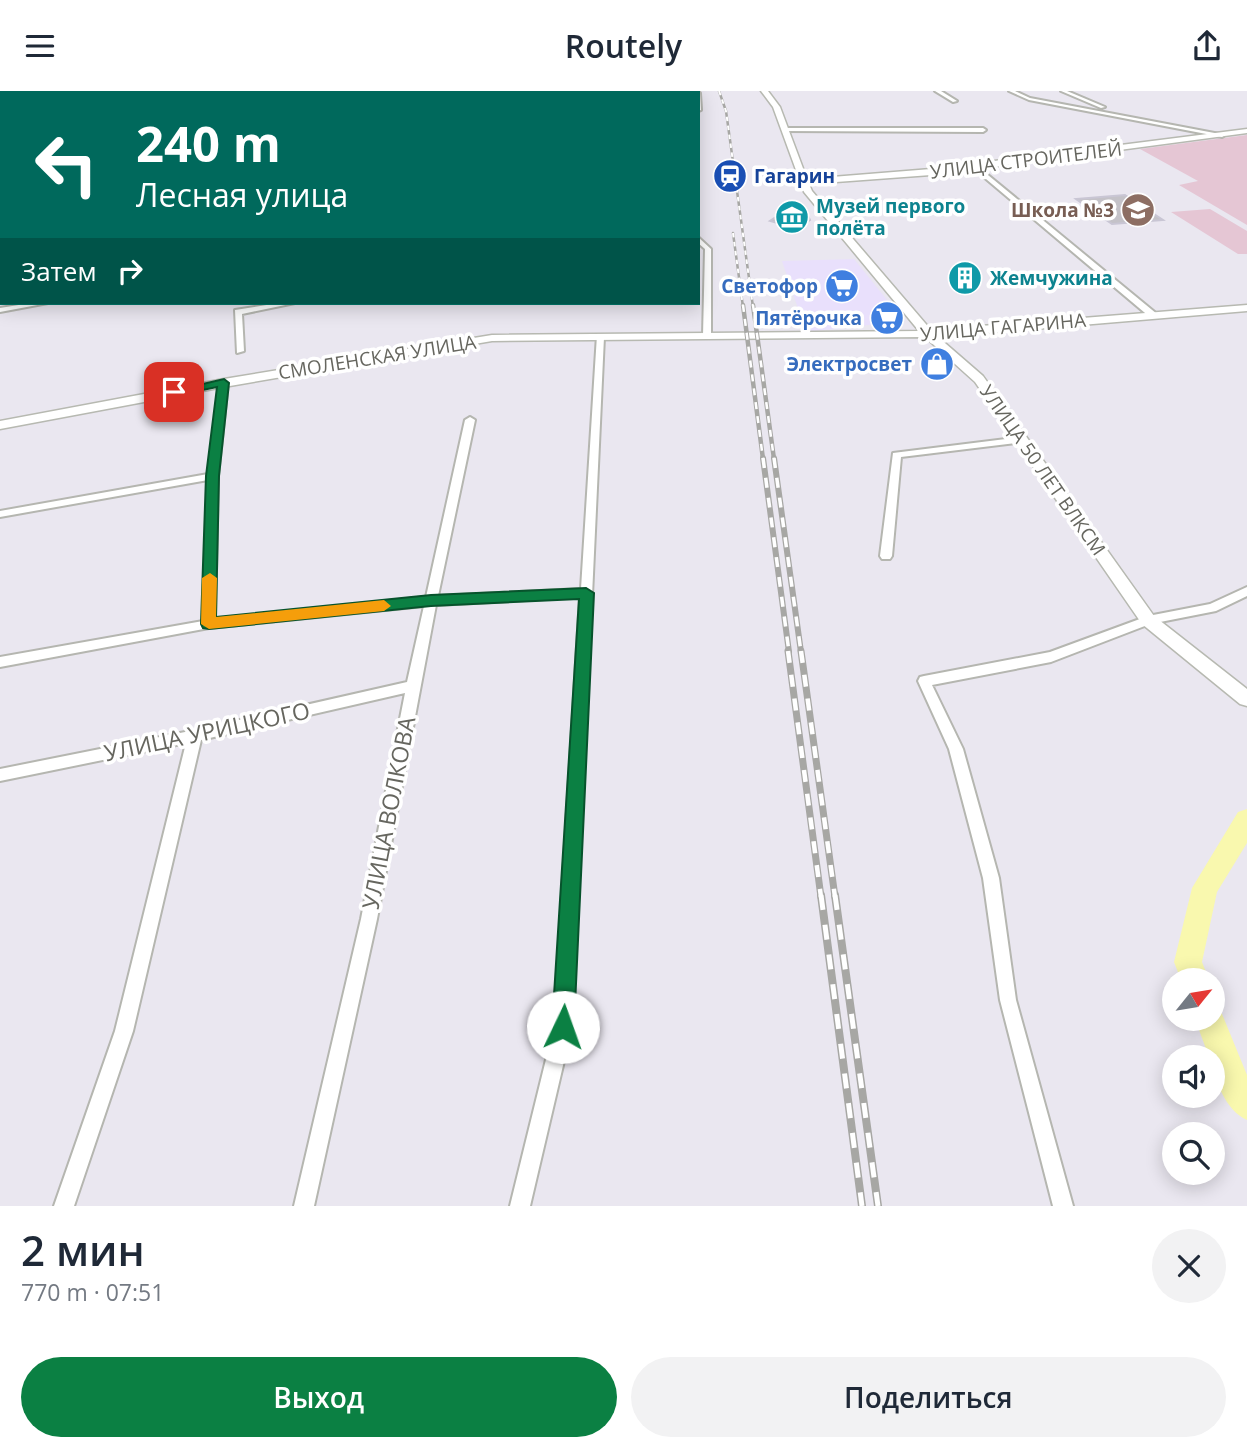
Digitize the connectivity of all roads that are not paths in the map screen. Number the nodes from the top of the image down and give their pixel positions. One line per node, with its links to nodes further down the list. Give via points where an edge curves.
1 (764, 91): 7 (main road, УЛИЦА 50 ЛЕТ ВЛКСМ)
2 (937, 91): 5 (street)
3 (1012, 91): 6 (street, via 1029,99)
4 (1063, 91): 6 (street)
5 (955, 101)
6 (1122, 116): 10 (street)
7 (786, 130): 8 (street); 12 (main road, УЛИЦА 50 ЛЕТ ВЛКСМ)
8 (984, 130)
9 (1247, 131): 10 (main road, УЛИЦА СТРОИТЕЛЕЙ)
10 (1222, 135): 11 (main road, УЛИЦА СТРОИТЕЛЕЙ)
11 (975, 167): 12 (main road, УЛИЦА СТРОИТЕЛЕЙ); 18 (street)
12 (804, 182): 19 (main road, УЛИЦА 50 ЛЕТ ВЛКСМ)
13 (700, 241): 21 (street, via 708,249)
14 (31, 305): 17 (street)
15 (279, 305): 23 (street, via 238,312)
16 (1247, 308): 18 (main road, УЛИЦА ГАГАРИНА)
17 (0, 310)
18 (1154, 316): 19 (main road, УЛИЦА ГАГАРИНА)
19 (928, 334): 20 (main road, УЛИЦА ГАГАРИНА); 27 (main road, УЛИЦА 50 ЛЕТ ВЛКСМ, via 979,379)
20 (759, 335): 21 (main road, СМОЛЕНСКАЯ УЛИЦА)
21 (707, 336): 22 (main road, СМОЛЕНСКАЯ УЛИЦА)
22 (600, 337): 24 (main road, СМОЛЕНСКАЯ УЛИЦА, via 492,338); 32 (street)
23 (240, 351)
24 (224, 383): 26 (main road, СМОЛЕНСКАЯ УЛИЦА); 28 (street)
25 (470, 420): 33 (street, УЛИЦА ВОЛКОВА)
26 (0, 425)
27 (1022, 440): 30 (street, via 896,455); 34 (main road, УЛИЦА 50 ЛЕТ ВЛКСМ)
28 (213, 476): 29 (street); 35 (street)
29 (0, 514)
30 (886, 556)
31 (1247, 591): 34 (street, via 1212,608)
32 (586, 593): 33 (street); 43 (street, via 563,1027)
33 (431, 601): 35 (street); 37 (street, УЛИЦА ВОЛКОВА)
34 (1148, 620): 38 (main road, УЛИЦА 50 ЛЕТ ВЛКСМ); 44 (street, via 1051,657 924,681 957,749 988,865 1007,1000)
35 (209, 624): 36 (street)
36 (0, 662)
37 (413, 686): 39 (street, УЛИЦА УРИЦКОГО); 42 (street, УЛИЦА ВОЛКОВА, via 369,919)
38 (1247, 698)
39 (195, 736): 40 (street, УЛИЦА УРИЦКОГО); 41 (street, via 124,1031)
40 (0, 775)
41 (64, 1206)
42 (304, 1206)
43 (520, 1206)
44 (1063, 1206)

